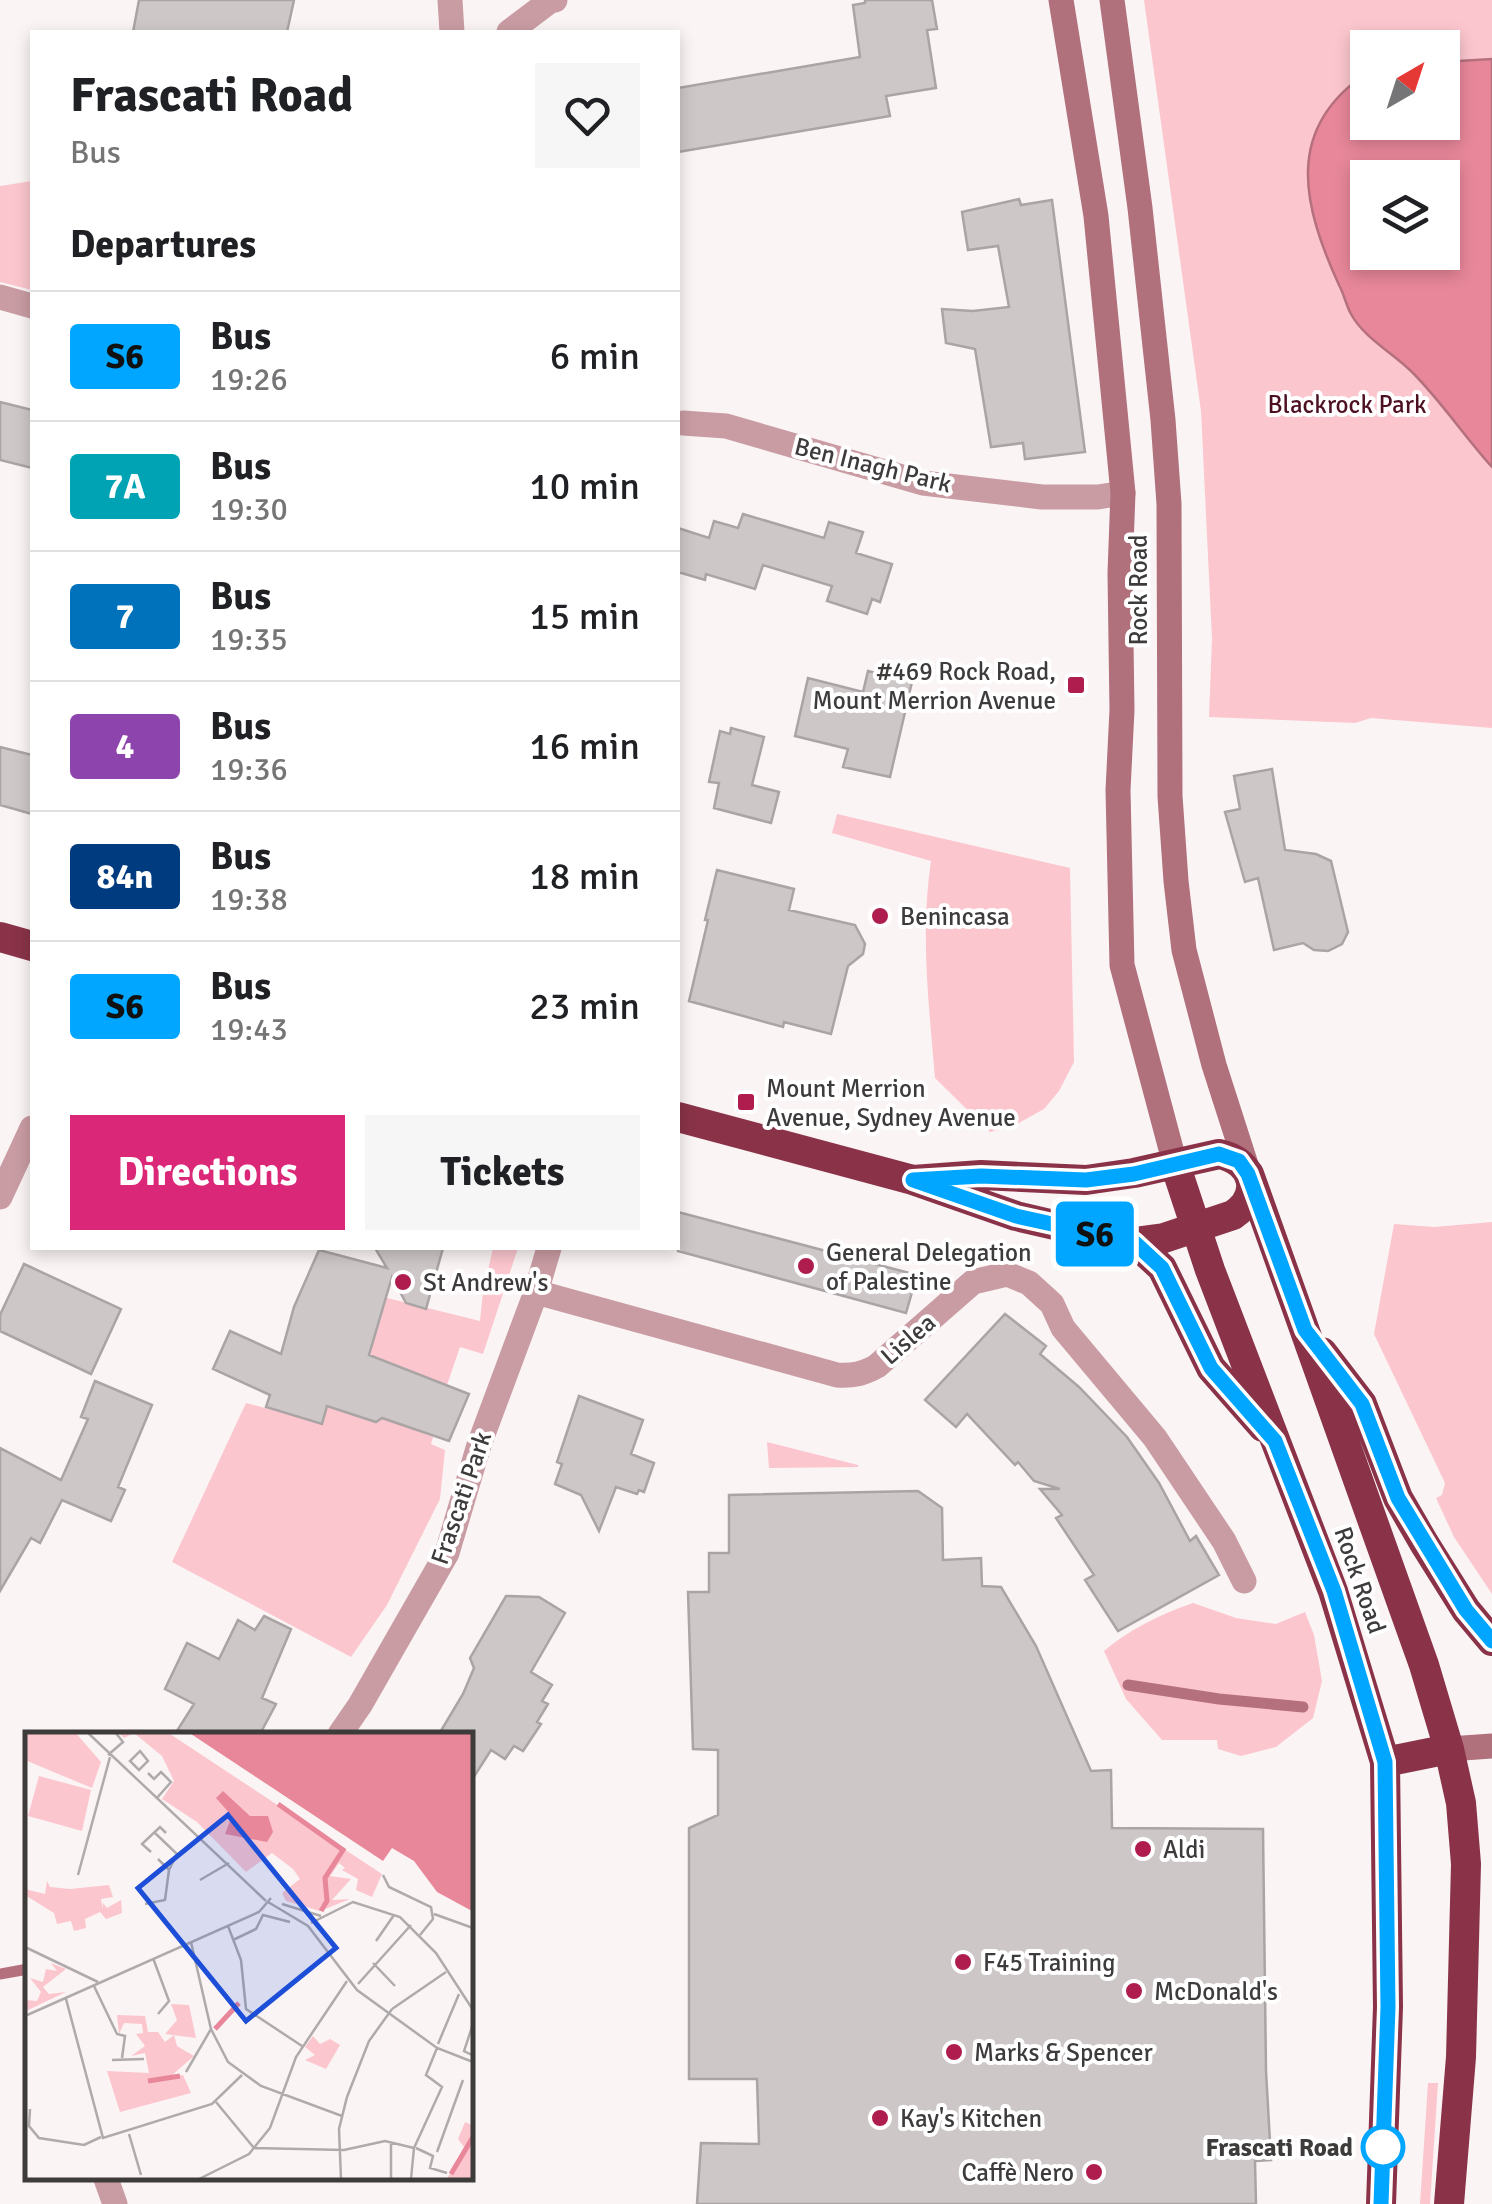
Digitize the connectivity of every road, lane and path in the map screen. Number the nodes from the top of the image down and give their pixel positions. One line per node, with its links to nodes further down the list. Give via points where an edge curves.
1 (450, 0): 5 (street)
2 (555, 0): 6 (street)
3 (1060, 0): 10 (main road, Rock Road, via 1096,216)
4 (1112, 0): 16 (main road, Rock Road, via 1169,504 1176,882 1184,950)
5 (452, 30)
6 (511, 30)
7 (0, 298): 8 (street)
8 (30, 306)
9 (684, 422): 10 (street, Ben Inagh Park, via 726,426 923,482 1042,497)
10 (1124, 493): 15 (main road, Rock Road, via 1122,965)
11 (0, 937): 12 (highway)
12 (30, 945)
13 (680, 1119): 17 (highway)
14 (30, 1132): 18 (street)
15 (1175, 1164): 16 (highway, via 1219,1154 1239,1161); 17 (highway, via 1086,1180); 19 (highway)
16 (1248, 1174): 19 (highway, via 1251,1190 1242,1209); 23 (highway)
17 (913, 1180): 20 (highway, via 1016,1216)
18 (0, 1197)
19 (1196, 1229): 20 (highway); 24 (highway)
20 (1134, 1242): 24 (highway, via 1162,1268 1211,1368)
21 (549, 1250): 22 (street, Frascati Park)
22 (536, 1292): 25 (street, Lislea, via 849,1376 877,1366 973,1282 1006,1274 1029,1283 1154,1438); 27 (street, Frascati Park, via 447,1552)
23 (1305, 1330): 26 (highway, via 1362,1404 1398,1498); 29 (highway)
24 (1275, 1441): 30 (highway, Rock Road, via 1334,1591)
25 (1244, 1581)
26 (1492, 1642)
27 (341, 1732)
28 (1492, 1746): 29 (main road)
29 (1449, 1749): 30 (highway); 34 (highway, via 1466,1854)
30 (1385, 1762): 33 (highway, via 1388,2023)
31 (106, 2179): 32 (street)
32 (115, 2204)
33 (1380, 2204)
34 (1449, 2204)

